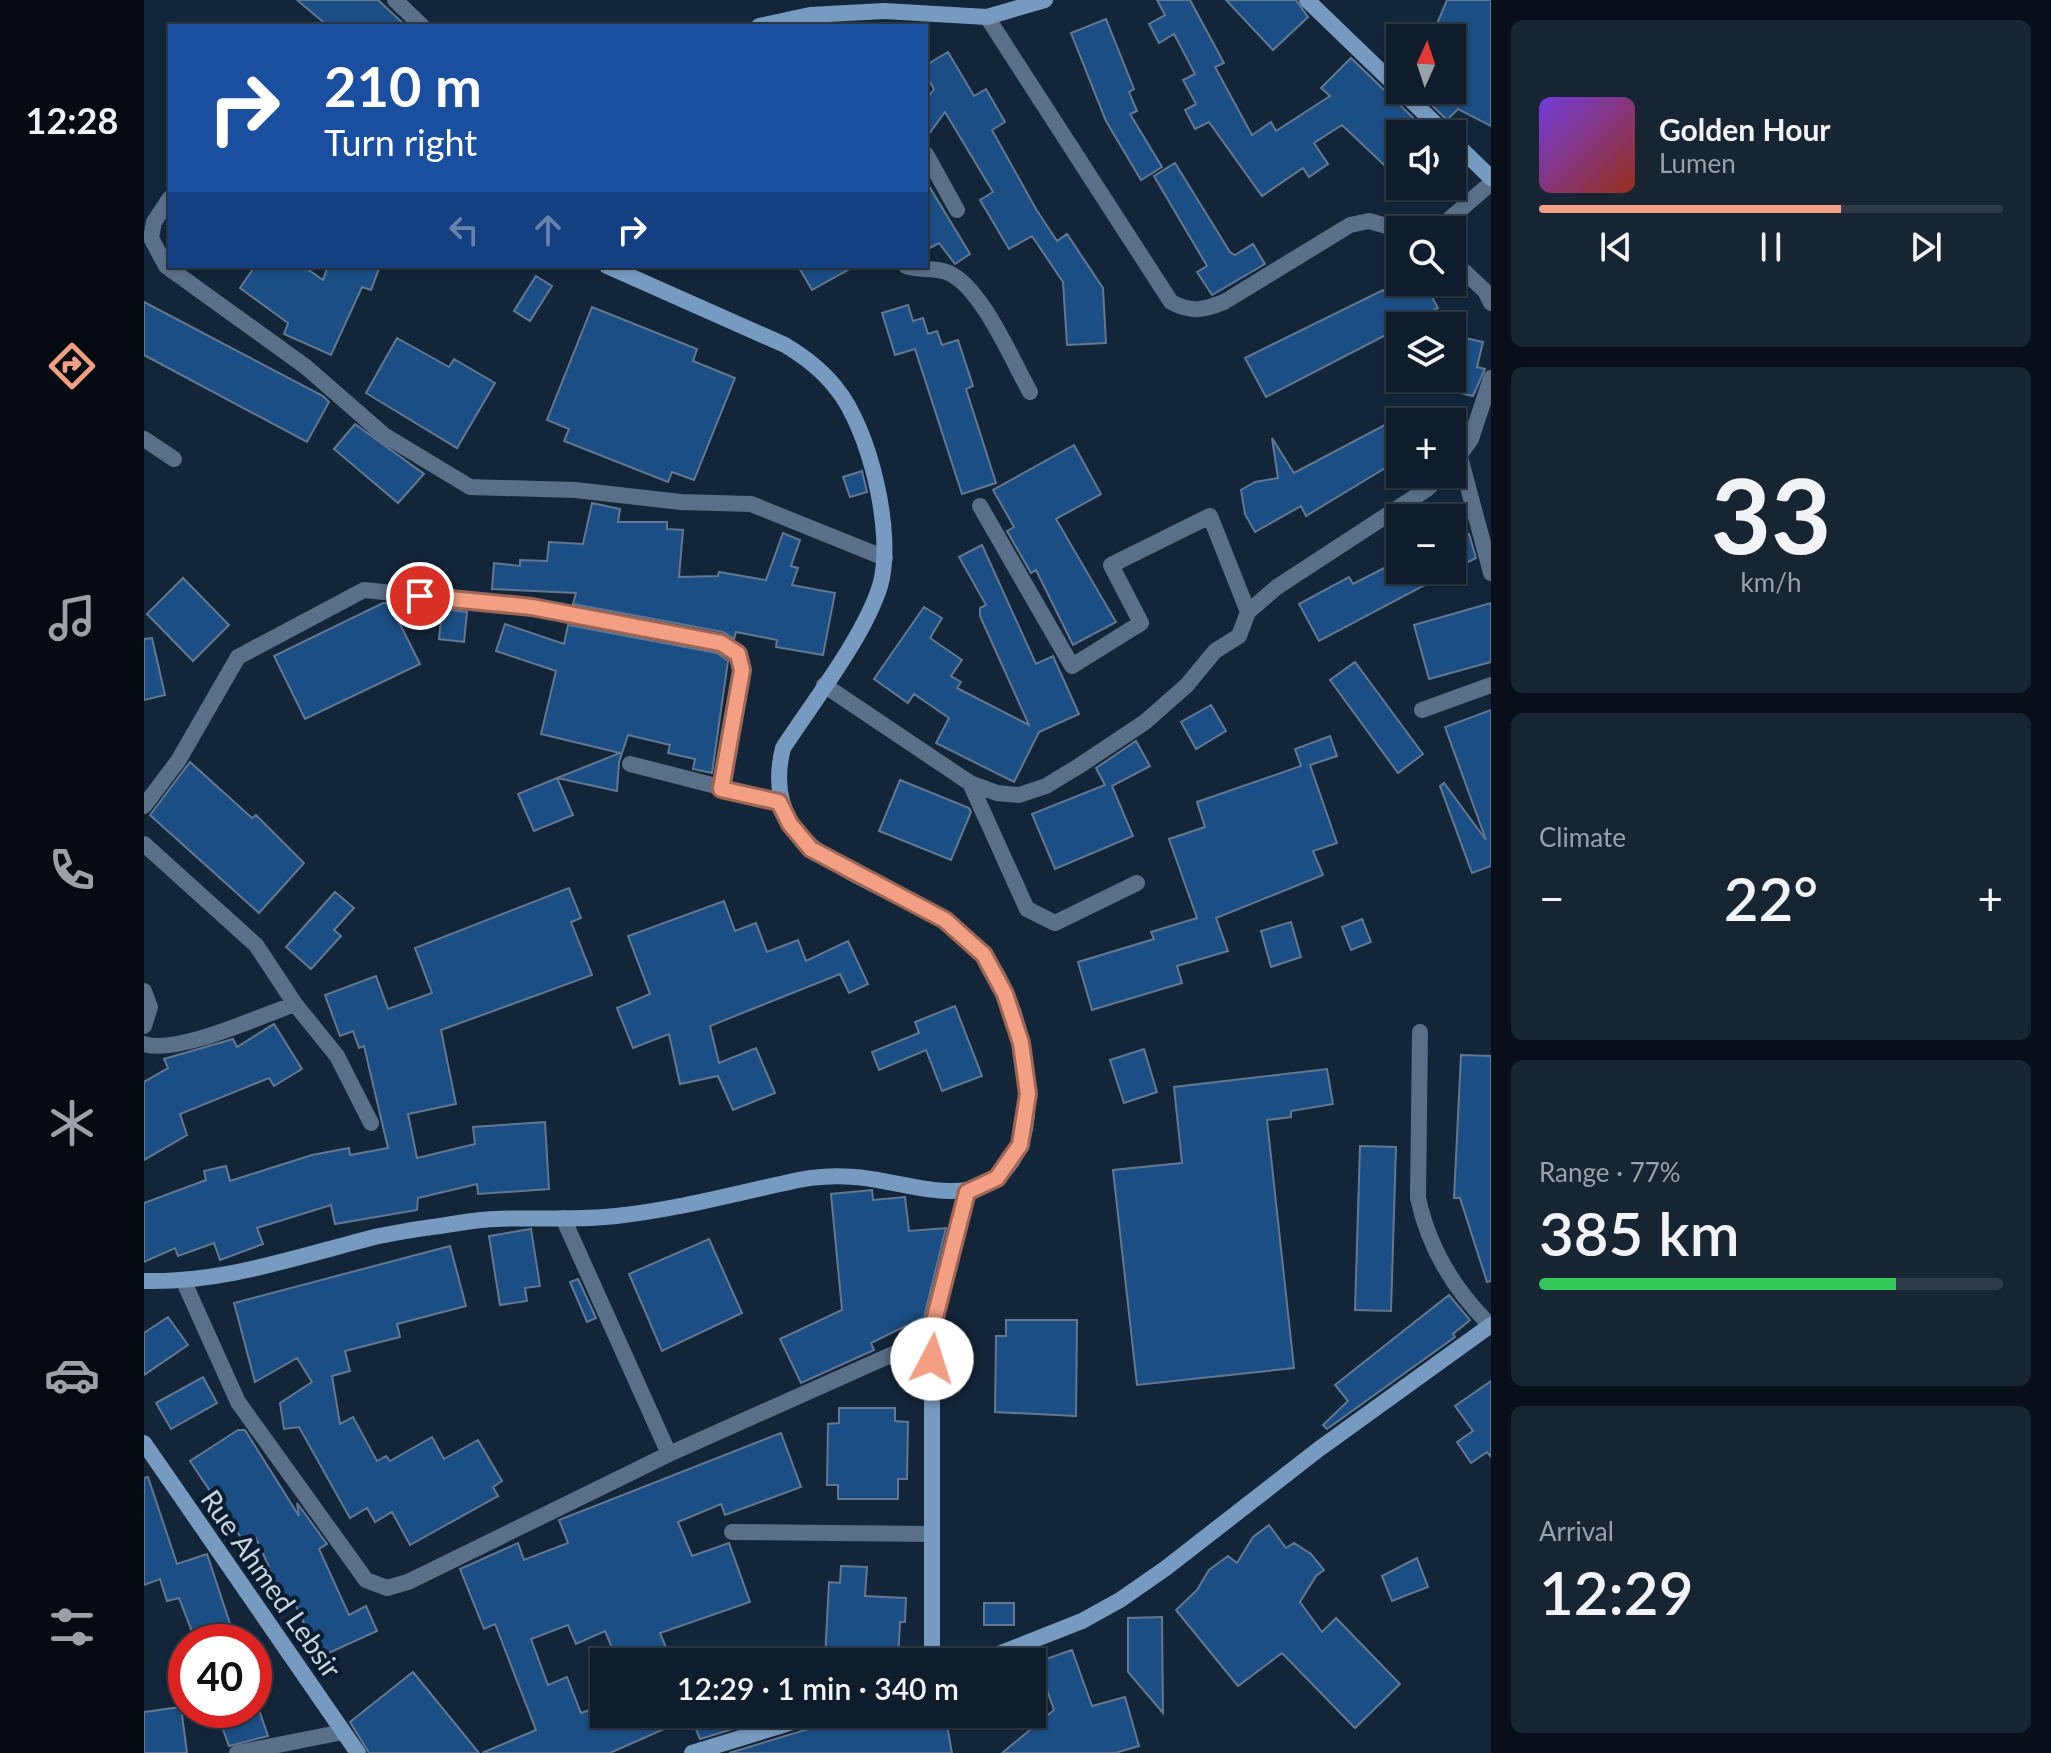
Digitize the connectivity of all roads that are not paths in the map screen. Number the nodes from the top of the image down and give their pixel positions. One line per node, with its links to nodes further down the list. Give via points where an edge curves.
1 (395, 0): 5 (street)
2 (1045, 0): 4 (main road)
3 (1307, 0): 7 (main road)
4 (987, 17): 6 (main road, via 884,11 810,15); 14 (street, via 1171,302 1202,311 1350,225 1369,221)
5 (420, 24)
6 (768, 24)
7 (1431, 120)
8 (1466, 155): 10 (main road)
9 (928, 158): 12 (street)
10 (1491, 181): 13 (street)
11 (168, 201): 15 (street, via 151,238)
12 (957, 210)
13 (1452, 216)
14 (1386, 226)
15 (168, 267)
16 (169, 268): 29 (street, via 306,367 384,435 470,487 751,504)
17 (612, 268): 29 (main road, via 785,345 807,358 838,390 859,431 881,501)
18 (920, 268): 22 (street, via 948,272 964,283)
19 (1466, 273): 20 (street)
20 (1491, 303)
21 (1491, 378): 24 (street)
22 (1030, 392)
23 (144, 439): 25 (street)
24 (1466, 441)
25 (174, 459)
26 (1428, 488): 31 (street, via 1277,587)
27 (1464, 488): 30 (street)
28 (980, 506): 31 (street, via 1072,666 1141,623 1111,565 1210,516)
29 (885, 558): 32 (main road, via 870,610)
30 (1491, 573)
31 (1248, 612): 36 (street, via 1239,636 1215,651 1187,685 1145,722 1079,766 1019,795)
32 (824, 685): 36 (street); 38 (main road, via 783,748 776,775)
33 (1491, 685): 34 (street)
34 (1422, 710)
35 (630, 764): 37 (street)
36 (970, 783): 41 (street, via 1027,909 1055,923)
37 (721, 789): 38 (street); 39 (street, via 742,670 738,654 721,643 532,607 364,590 238,657 178,761)
38 (779, 802): 48 (main road, via 811,849 945,920 984,955 1005,994 1021,1043 1028,1094 1020,1145 997,1178)
39 (144, 806)
40 (144, 844): 43 (street, via 256,945)
41 (1137, 883)
42 (144, 991): 44 (street, via 150,1007)
43 (295, 1004): 46 (street, via 183,1042); 47 (street, via 337,1056)
44 (144, 1026)
45 (1420, 1032): 52 (street, via 1418,1198 1423,1219 1457,1291)
46 (144, 1044)
47 (371, 1123)
48 (967, 1192): 49 (main road, via 858,1177 810,1177 669,1208); 53 (main road)
49 (563, 1218): 51 (main road, via 467,1221 372,1237 250,1272); 55 (street)
50 (144, 1281): 51 (main road)
51 (184, 1282): 55 (street, via 238,1402 366,1580 387,1588)
52 (1491, 1326): 59 (main road, via 1120,1600)
53 (932, 1329): 55 (street, via 902,1350); 57 (main road)
54 (146, 1454): 61 (main road, Rue Ahmed Lebsir)
55 (669, 1454)
56 (732, 1532): 57 (street)
57 (932, 1534): 58 (main road)
58 (932, 1648)
59 (1014, 1648)
60 (773, 1728): 64 (main road)
61 (343, 1732): 62 (street); 63 (main road, Rue Ahmed Lebsir)
62 (237, 1753)
63 (358, 1753)
64 (692, 1753)

